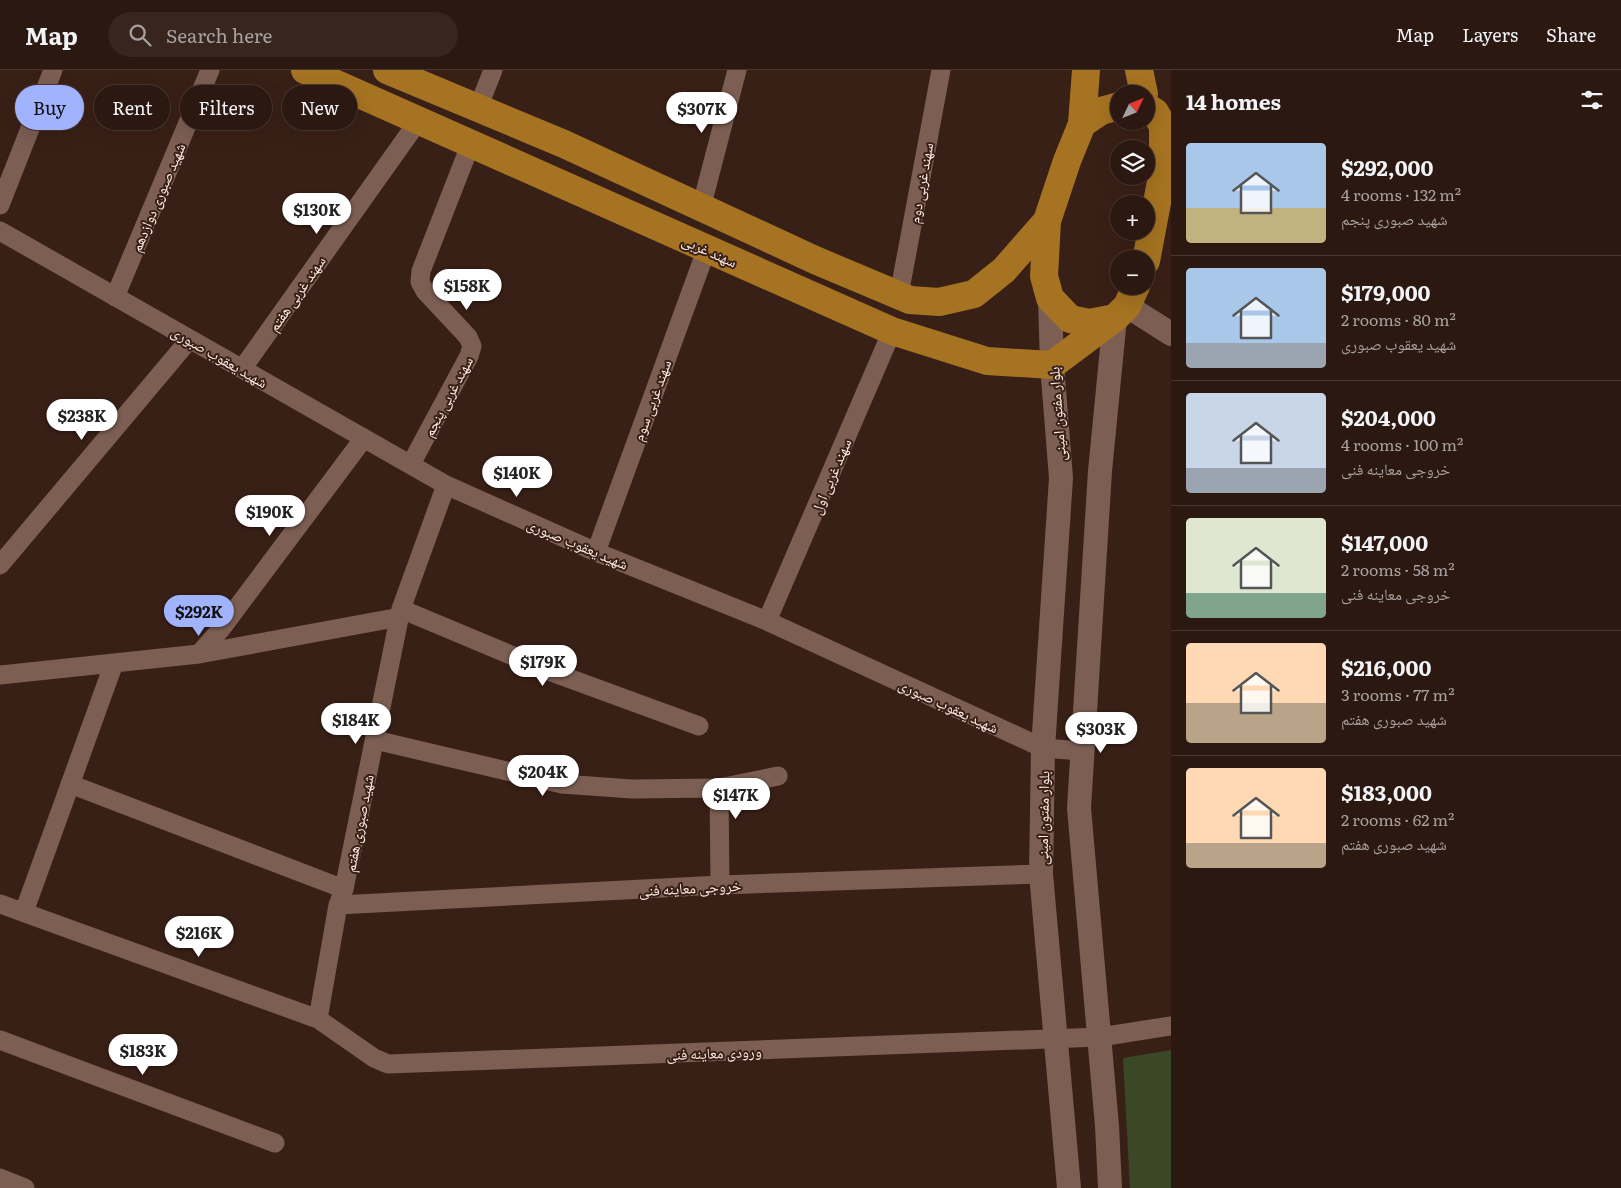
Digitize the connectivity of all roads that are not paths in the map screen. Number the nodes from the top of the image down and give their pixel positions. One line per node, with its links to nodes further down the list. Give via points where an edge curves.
1 (53, 70): 18 (street)
2 (210, 70): 25 (street, شهید صبوری دوازدهم)
3 (305, 70): 14 (main road, سهند غربی)
4 (387, 70): 11 (main road)
5 (493, 70): 11 (street)
6 (737, 70): 19 (street)
7 (941, 70): 24 (street, سهند غربی دوم)
8 (1086, 70): 15 (main road)
9 (1139, 70): 10 (main road)
10 (1145, 85)
11 (478, 108): 19 (main road)
12 (1110, 108): 15 (main road)
13 (1155, 110): 17 (main road, via 1163,126)
14 (419, 120): 16 (main road, سهند غربی); 32 (street, سهند غربی هفتم)
15 (1082, 124): 20 (main road)
16 (471, 143): 22 (main road, سهند غربی); 34 (street, سهند غربی پنجم, via 421,271 420,282 468,337 472,346)
17 (1165, 185): 23 (main road)
18 (0, 205)
19 (700, 208): 24 (main road)
20 (1047, 222): 24 (main road, via 1004,270 974,294 939,302 910,300); 26 (main road, via 1044,276)
21 (2, 235): 25 (street, شهید یعقوب صبوری)
22 (707, 248): 28 (main road, سهند غربی); 36 (street, سهند غربی سوم)
23 (1149, 250)
24 (899, 295)
25 (115, 297): 30 (street, شهید یعقوب صبوری)
26 (1050, 298): 27 (main road, via 1070,319 1089,323); 31 (street, بلوار مفتون امینی)
27 (1126, 303): 29 (street); 31 (main road); 46 (street, via 1100,471)
28 (892, 331): 31 (main road, سهند غربی, via 987,361); 39 (street, سهند غربی اول)
29 (1171, 334)
30 (190, 339): 32 (street, شهید یعقوب صبوری); 37 (street)
31 (1052, 366): 45 (street, بلوار مفتون امینی, via 1061,478)
32 (242, 369): 33 (street, شهید یعقوب صبوری)
33 (364, 438): 34 (street, شهید یعقوب صبوری); 40 (street)
34 (411, 464): 35 (street, شهید یعقوب صبوری)
35 (446, 484): 36 (street, شهید یعقوب صبوری); 38 (street, شهید صبوری هفتم)
36 (596, 552): 39 (street, شهید یعقوب صبوری)
37 (0, 564)
38 (400, 613): 40 (street); 43 (street, via 549,672); 44 (street, شهید صبوری هفتم)
39 (768, 621): 45 (street, شهید یعقوب صبوری)
40 (199, 654): 41 (street)
41 (114, 663): 42 (street); 48 (street)
42 (0, 675)
43 (699, 726)
44 (375, 740): 49 (street, via 562,784 632,789); 52 (street, شهید صبوری هفتم)
45 (1043, 748): 46 (street); 50 (street, بلوار مفتون امینی)
46 (1082, 751): 57 (street, via 1079,808)
47 (778, 776): 49 (street)
48 (70, 784): 52 (street); 54 (street)
49 (719, 788): 51 (street)
50 (1041, 874): 51 (street, خروجی معاینه فنی); 58 (street, بلوار مفتون امینی)
51 (720, 885): 52 (street, خروجی معاینه فنی)
52 (341, 897): 55 (street, شهید صبوری هفتم)
53 (0, 904): 54 (street, ورودی معاینه فنی)
54 (24, 912): 55 (street, ورودی معاینه فنی)
55 (318, 1019): 58 (street, ورودی معاینه فنی, via 374,1058 388,1064 403,1065)
56 (1171, 1026): 57 (street, ورودی معاینه فنی)
57 (1100, 1037): 58 (street, ورودی معاینه فنی); 64 (street)
58 (1055, 1038): 63 (street, بلوار مفتون امینی)
59 (0, 1040): 60 (street)
60 (275, 1143)
61 (0, 1178): 62 (street)
62 (25, 1188)
63 (1068, 1188)
64 (1110, 1188)

